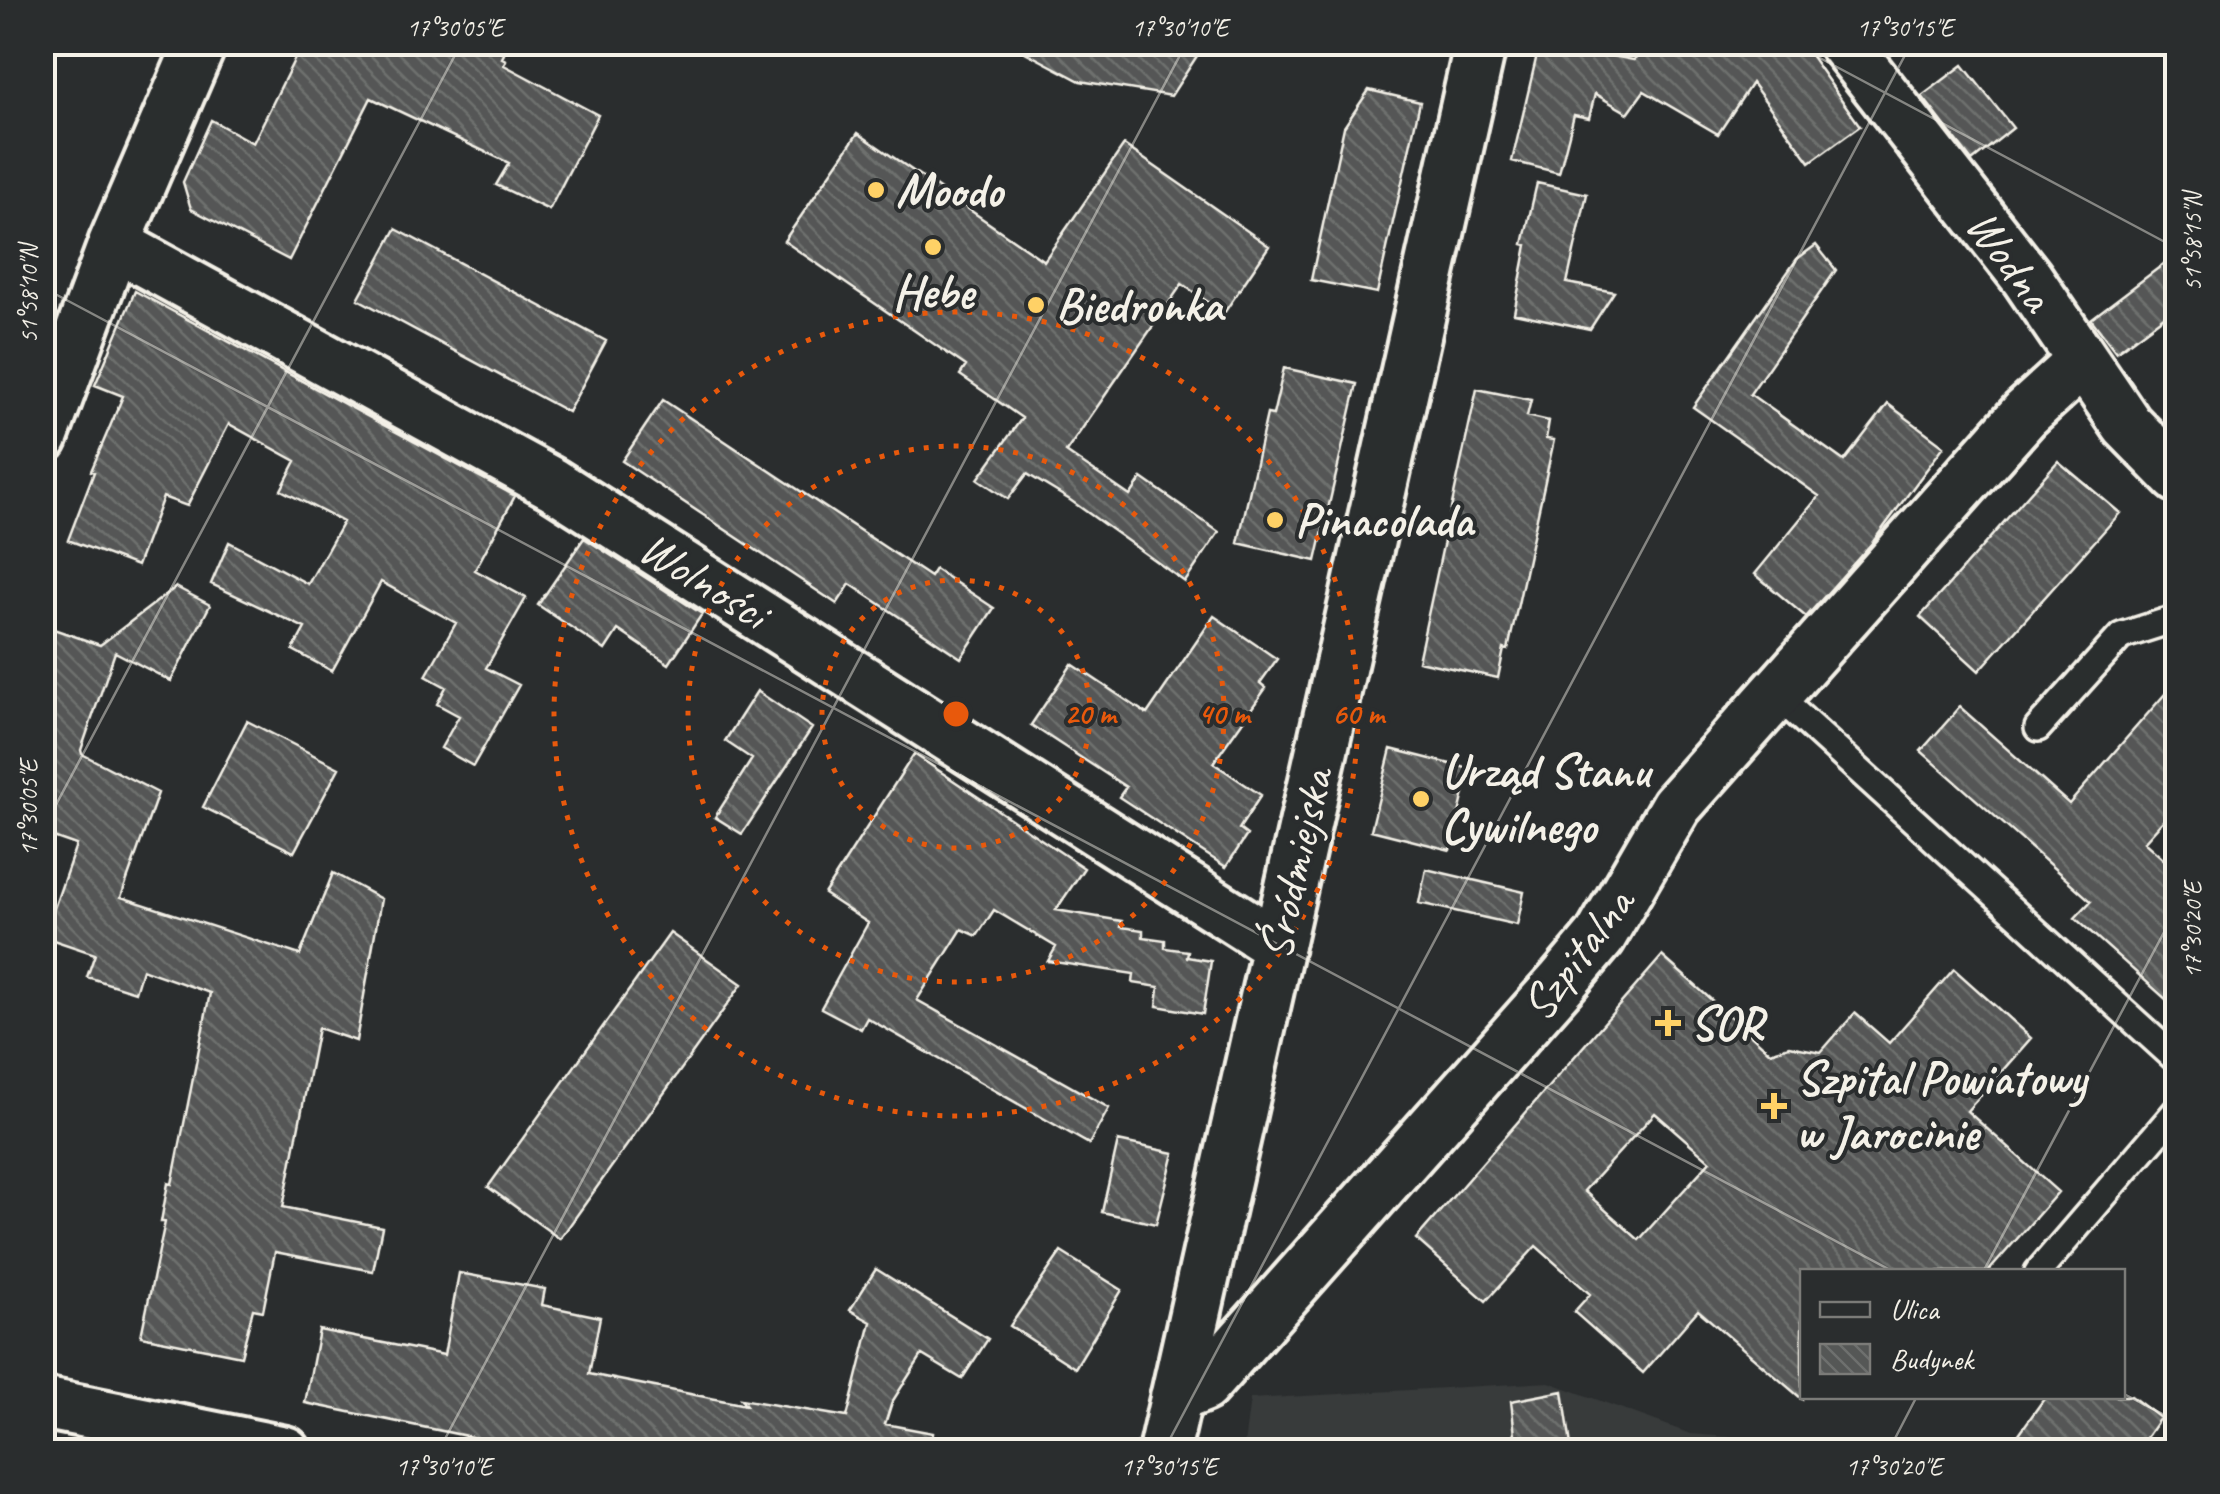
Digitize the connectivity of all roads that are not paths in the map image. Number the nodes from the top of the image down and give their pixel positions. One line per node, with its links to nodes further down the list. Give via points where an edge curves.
1 (201, 42): 4 (street)
2 (1481, 42): 11 (street, Śródmiejska)
3 (1843, 42): 5 (street, Wodna, via 2027,278)
4 (114, 244): 6 (street); 11 (street, Wolności, via 554,484)
5 (2082, 362): 7 (street, Wodna, via 2127,425); 9 (street, Szpitalna, via 2025,414)
6 (42, 438)
7 (2178, 477)
8 (2178, 623): 10 (lane, via 2121,636)
9 (1774, 693): 12 (lane); 15 (street, Szpitalna, via 1676,806 1582,960 1203,1386)
10 (2038, 728)
11 (1277, 945): 15 (street, Śródmiejska)
12 (2178, 1061)
13 (2178, 1109): 14 (lane)
14 (2041, 1269)
15 (1176, 1397): 18 (street, Śródmiejska)
16 (42, 1403): 17 (street)
17 (285, 1452)
18 (1164, 1452)

